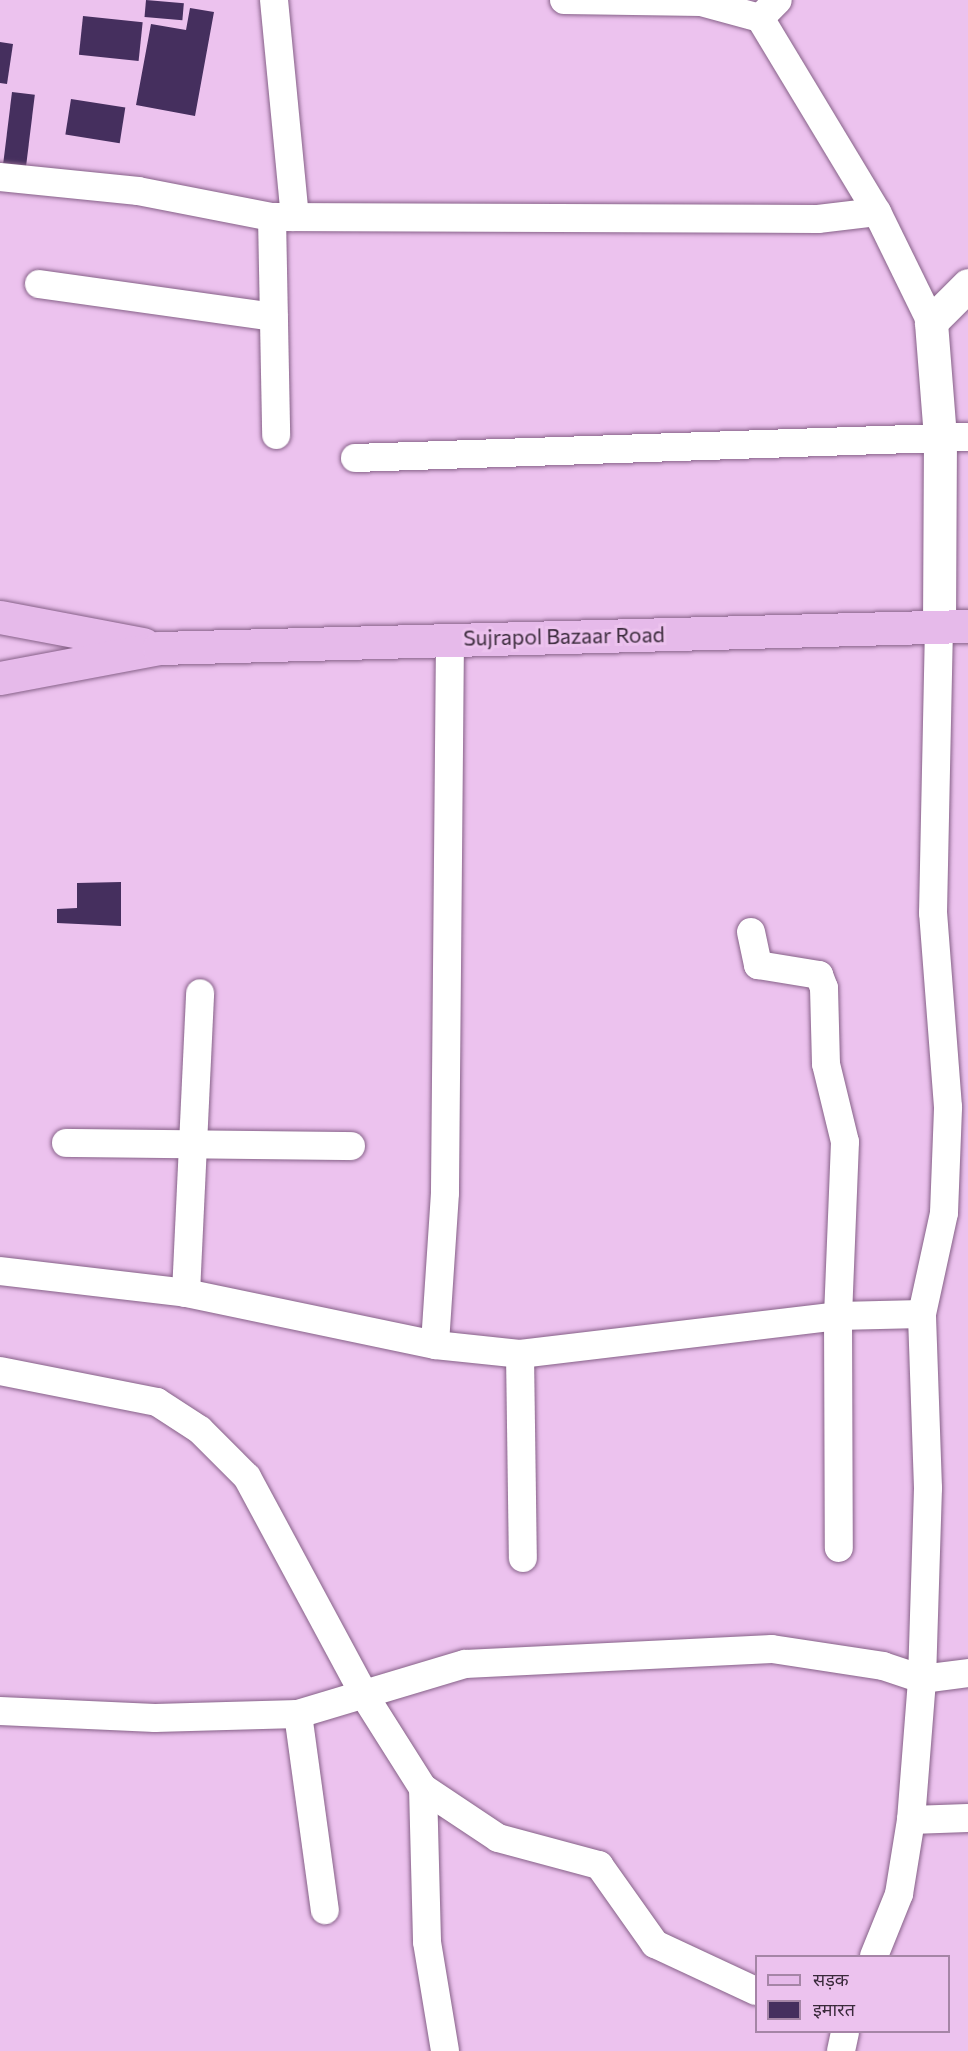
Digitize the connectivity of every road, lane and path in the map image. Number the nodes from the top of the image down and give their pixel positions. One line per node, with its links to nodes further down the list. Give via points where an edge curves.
1 (274, 0): 6 (street)
2 (564, 0): 3 (street, via 701,2)
3 (769, 9): 5 (street)
4 (0, 177): 6 (street, via 138,191)
5 (877, 212): 6 (street, via 818,219); 10 (street)
6 (284, 217): 9 (street)
7 (39, 284): 9 (street)
8 (968, 285): 10 (street)
9 (274, 317): 11 (street)
10 (931, 322): 12 (street)
11 (276, 435)
12 (954, 437): 13 (street); 15 (street)
13 (355, 458)
14 (0, 617): 17 (main road, Sujrapol Bazaar Road)
15 (953, 637): 16 (main road, Sujrapol Bazaar Road, via 889,632); 24 (street, via 933,913)
16 (450, 638): 17 (main road, Sujrapol Bazaar Road); 29 (street, via 445,1193)
17 (159, 648): 18 (main road, Sujrapol Bazaar Road)
18 (0, 678)
19 (751, 932): 28 (street, via 758,965 819,975 824,988 826,1064 845,1142)
20 (200, 993): 21 (street)
21 (193, 1142): 22 (street); 23 (street); 26 (street)
22 (66, 1143)
23 (351, 1146)
24 (956, 1214): 27 (street)
25 (0, 1271): 26 (street)
26 (186, 1293): 29 (street)
27 (922, 1314): 28 (street); 35 (street, via 928,1488)
28 (838, 1316): 30 (street); 32 (street)
29 (435, 1345): 30 (street)
30 (520, 1354): 33 (street)
31 (0, 1371): 36 (street, via 157,1401 200,1430 247,1477)
32 (839, 1548)
33 (523, 1558)
34 (968, 1673): 35 (street)
35 (922, 1679): 36 (street, via 883,1666 772,1649 465,1664); 41 (street)
36 (366, 1698): 38 (street); 39 (street)
37 (0, 1712): 38 (street, via 155,1718)
38 (298, 1714): 42 (street)
39 (423, 1788): 44 (street, via 498,1838 599,1865 655,1944); 46 (street, via 427,1942)
40 (968, 1818): 41 (street)
41 (911, 1820): 43 (street, via 899,1894)
42 (325, 1910)
43 (874, 1955)
44 (755, 1990)
45 (845, 2033): 47 (street)
46 (445, 2051)
47 (841, 2051)

